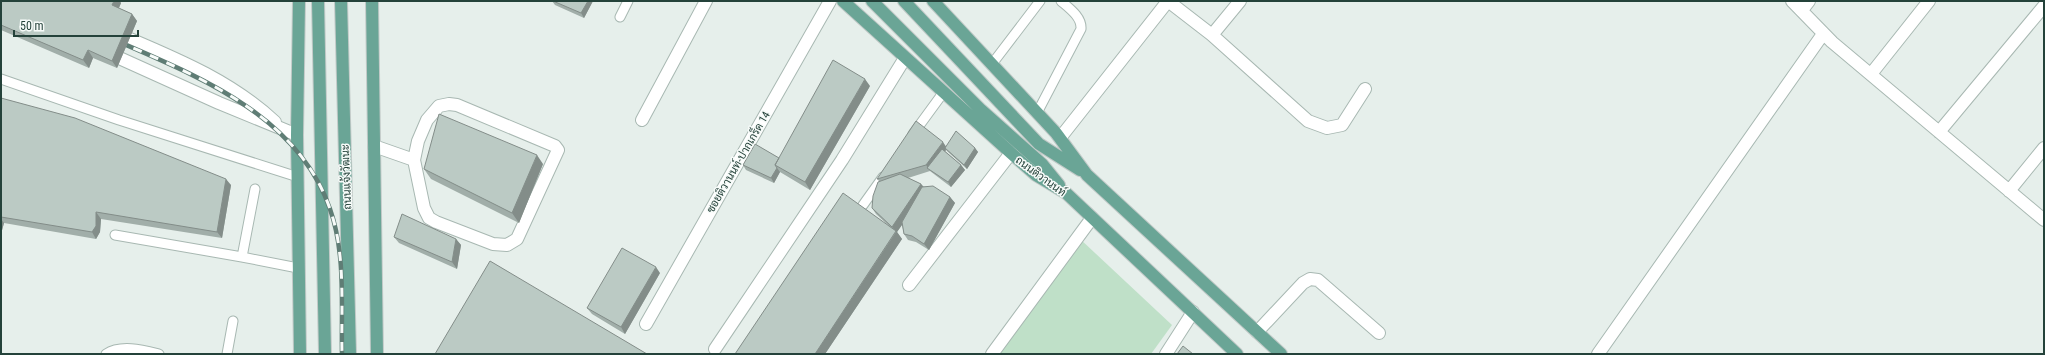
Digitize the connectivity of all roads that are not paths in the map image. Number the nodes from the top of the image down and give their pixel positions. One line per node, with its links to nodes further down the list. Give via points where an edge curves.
1 (318, 1): 67 (main road)
2 (341, 1): 68 (main road, ถนนแจ้งวัฒนะ)
3 (372, 1): 40 (main road)
4 (628, 1): 20 (lane)
5 (706, 1): 34 (street)
6 (830, 1): 59 (street, ซอยติวานนท์-ปากเกร็ด 14)
7 (842, 1): 26 (main road, ถนนติวานนท์)
8 (872, 1): 49 (main road, via 980,109 1042,164)
9 (904, 1): 45 (main road, via 1039,144)
10 (933, 1): 27 (main road)
11 (1040, 1): 27 (lane)
12 (1168, 1): 23 (street); 38 (street)
13 (1240, 1): 23 (street)
14 (1792, 1): 18 (street)
15 (1930, 1): 29 (street)
16 (300, 2): 37 (main road)
17 (1065, 2): 33 (lane, via 1081,23 1081,29)
18 (1805, 6): 22 (street)
19 (2044, 6): 36 (street)
20 (620, 17)
21 (105, 29): 24 (street)
22 (1823, 34): 29 (street); 74 (street)
23 (1212, 36): 31 (street, via 1308,121 1327,128 1342,125)
24 (150, 48): 28 (street); 35 (street, via 232,87)
25 (98, 49): 28 (street)
26 (905, 58): 32 (main road, ถนนติวานนท์); 62 (street, via 842,160)
27 (992, 64): 33 (main road)
28 (141, 68): 35 (street)
29 (1871, 74): 36 (street)
30 (1, 79): 46 (lane)
31 (1365, 88)
32 (943, 93): 39 (lane); 42 (main road, ถนนติวานนท์)
33 (1037, 113): 38 (main road)
34 (642, 120)
35 (280, 128): 37 (street)
36 (1939, 132): 48 (street)
37 (298, 135): 46 (main road)
38 (1060, 138): 45 (main road)
39 (907, 143)
40 (374, 146): 43 (street); 69 (main road)
41 (2044, 148): 48 (street)
42 (1011, 153): 49 (main road, ถนนติวานนท์, via 1036,175); 56 (street)
43 (414, 160): 43 (street, via 424,208 429,218 493,244 507,245 517,239 558,150 555,146 457,105 449,104 439,106 427,120)
44 (890, 168): 50 (lane)
45 (1087, 175): 60 (main road)
46 (298, 177): 55 (main road)
47 (255, 189): 54 (lane)
48 (2009, 190): 52 (street)
49 (1066, 193): 51 (main road, ถนนติวานนท์)
50 (863, 205)
51 (1092, 218): 57 (main road, ถนนติวานนท์); 70 (street)
52 (2044, 220)
53 (115, 235): 54 (lane)
54 (242, 257): 55 (lane)
55 (298, 268): 66 (main road)
56 (909, 285)
57 (1193, 312): 71 (street); 72 (main road, ถนนติวานนท์)
58 (233, 321): 65 (lane)
59 (646, 324)
60 (1257, 332): 61 (street, via 1303,283 1310,279 1318,280); 73 (main road)
61 (1379, 333)
62 (715, 349)
63 (106, 354): 64 (lane, via 124,348)
64 (159, 354)
65 (226, 354)
66 (300, 354)
67 (326, 354)
68 (350, 354)
69 (377, 354)
70 (992, 354)
71 (1166, 354)
72 (1237, 354)
73 (1281, 354)
74 (1598, 354)

